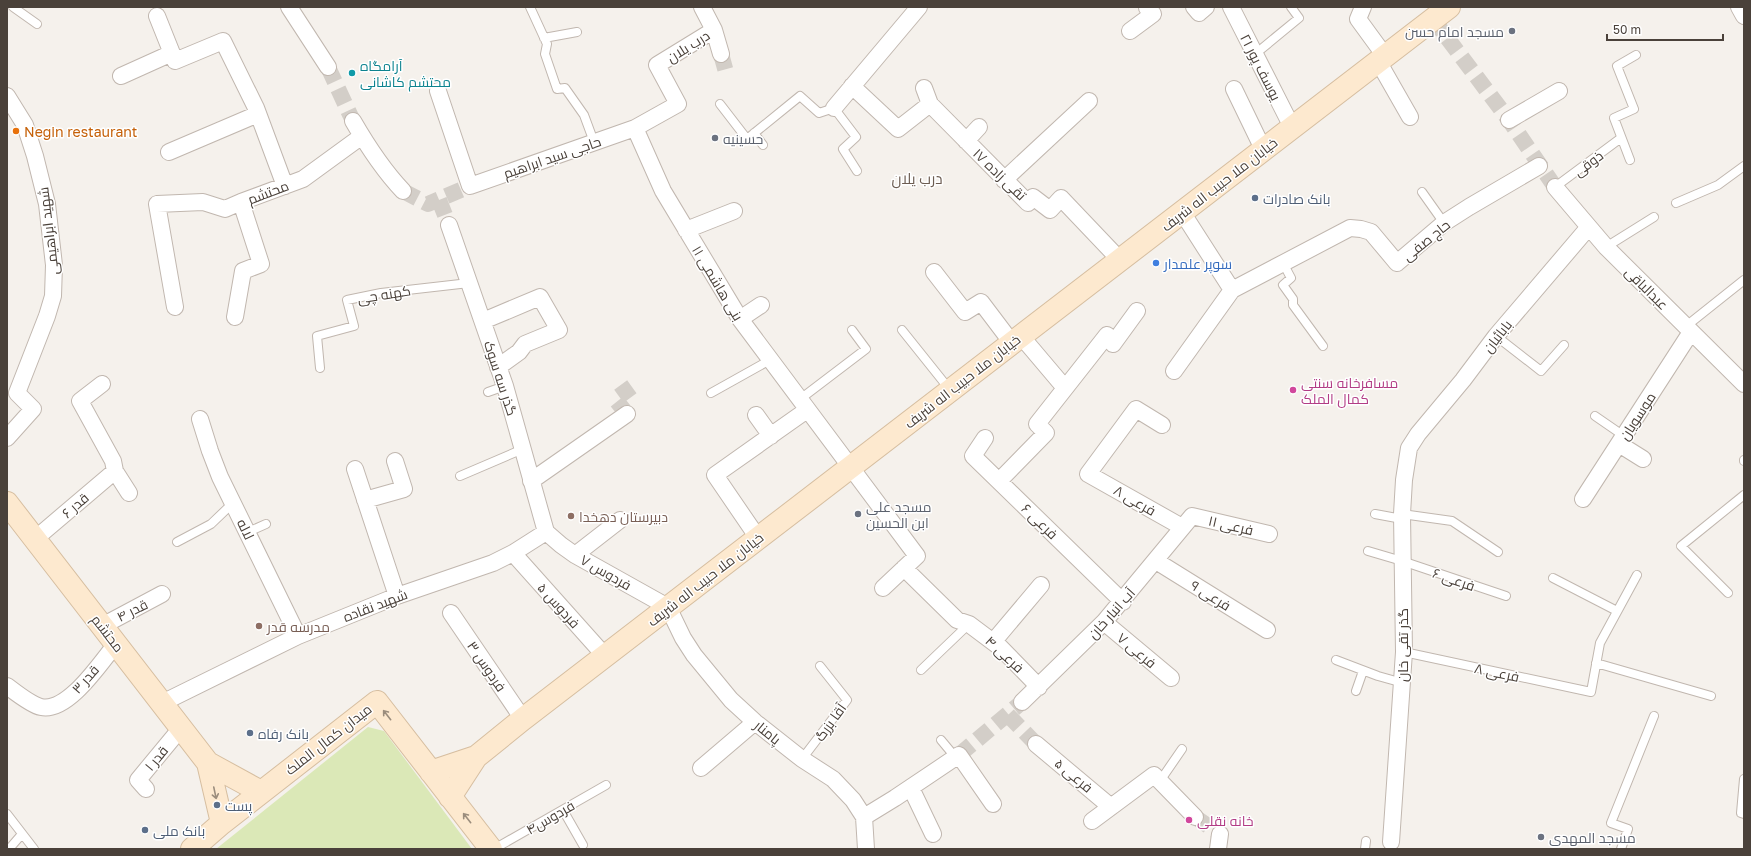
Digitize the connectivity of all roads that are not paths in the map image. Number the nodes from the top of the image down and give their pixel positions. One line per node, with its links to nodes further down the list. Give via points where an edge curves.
1 (13, 7): 16 (lane)
2 (289, 7): 26 (street)
3 (530, 7): 20 (lane)
4 (702, 7): 17 (street, درب یلان)
5 (919, 7): 28 (street)
6 (1149, 7): 18 (street, via 1147,8 1153,14)
7 (1194, 7): 8 (street, via 1199,13)
8 (1206, 7)
9 (1230, 7): 23 (street, یوسف پور ۲۱)
10 (1291, 7): 23 (lane, via 1299,18)
11 (1363, 7): 25 (street, via 1358,19)
12 (1449, 7): 25 (main road, خیابان ملا حبیب اله شریف)
13 (1739, 7): 15 (street)
14 (157, 16): 21 (street)
15 (1744, 16)
16 (36, 24)
17 (714, 30): 22 (street); 44 (street, درب یلان, via 657,65 678,104)
18 (1130, 31)
19 (577, 32): 20 (lane)
20 (544, 38): 49 (lane, via 545,54 557,89 565,88 569,93 584,115)
21 (172, 53): 27 (street); 38 (street, via 176,60 223,41)
22 (721, 54)
23 (1254, 55): 43 (street, یوسف پور ۲۱)
24 (1636, 55): 47 (lane, via 1616,66 1634,109 1614,118)
25 (1382, 59): 39 (street); 43 (main road, خیابان ملا حبیب اله شریف)
26 (328, 67)
27 (121, 76)
28 (852, 86): 36 (street, via 898,129); 37 (street)
29 (924, 88): 36 (street)
30 (1234, 89): 51 (street)
31 (438, 91): 49 (street, حاجی سید ابراهیم, via 470,186)
32 (1558, 91): 40 (street)
33 (7, 96): 109 (street, شهید ابراهیمی, via 25,125 44,186 54,265 53,296 17,392 33,409)
34 (1089, 101): 57 (street)
35 (720, 104): 45 (lane, via 747,139)
36 (930, 104): 48 (street, تقی زاده ۱۷)
37 (834, 108): 45 (lane, via 819,113 800,96); 56 (lane, via 856,137 843,149)
38 (258, 114): 52 (street); 58 (street)
39 (1410, 117)
40 (1509, 120)
41 (353, 121): 46 (street)
42 (979, 127): 48 (street)
43 (1292, 127): 51 (main road, خیابان ملا حبیب اله شریف)
44 (635, 128): 49 (street, حاجی سید ابراهیم); 70 (street, بنی هاشمی ۱۱, via 663,191)
45 (754, 134): 50 (lane)
46 (362, 136): 58 (street, محتشم, via 303,179); 60 (street, via 380,164)
47 (1621, 138): 53 (lane); 59 (lane, ذوقی)
48 (966, 141): 57 (street, تقی زاده ۱۷)
49 (594, 142)
50 (763, 145)
51 (1263, 149): 65 (main road, خیابان ملا حبیب اله شریف)
52 (168, 152)
53 (1630, 160)
54 (1539, 166): 67 (street, حاج صفی)
55 (1744, 166): 63 (lane, via 1718,185)
56 (857, 171)
57 (1004, 180): 72 (street, تقی زاده ۱۷, via 1028,203 1033,197 1050,210 1061,198)
58 (285, 186): 62 (street, محتشم)
59 (1555, 187): 69 (street, عبدالباقی)
60 (403, 191)
61 (1422, 192): 67 (lane)
62 (241, 202): 79 (street, via 225,209 202,202 157,204); 81 (street, محتشم, via 261,264 243,271)
63 (1676, 203)
64 (734, 211): 70 (street)
65 (1182, 212): 72 (main road, خیابان ملا حبیب اله شریف); 77 (street)
66 (1654, 217): 71 (lane)
67 (1444, 223): 73 (street, حاج صفی, via 1397,263 1371,232 1350,228)
68 (449, 226): 76 (street, گذر سه سوک)
69 (1588, 228): 71 (street, عبدالباقی); 87 (street, بابائیان)
70 (686, 230): 82 (street, بنی هاشمی ۱۱)
71 (1606, 246): 86 (street, عبدالباقی)
72 (1120, 260): 88 (main road, خیابان ملا حبیب اله شریف)
73 (1282, 263): 77 (street, حاج صفی); 90 (lane, via 1291,278 1283,285 1293,305)
74 (934, 272): 88 (street, via 965,312 981,302)
75 (1744, 280): 86 (lane)
76 (469, 283): 83 (street, گذر سه سوک); 93 (lane, کهنه چی, via 382,293 347,300 354,326 317,336)
77 (1232, 290): 94 (street)
78 (760, 305): 82 (street)
79 (175, 307)
80 (1137, 311): 98 (street, via 1114,344 1107,335)
81 (235, 317)
82 (740, 319): 91 (street, بنی هاشمی ۱۱)
83 (483, 321): 92 (street, گذر سه سوک); 92 (street, via 540,297 559,330 525,344)
84 (852, 330): 102 (lane, via 866,349)
85 (902, 330): 99 (lane)
86 (1688, 330): 96 (street, عبدالباقی); 111 (street, موسویان)
87 (1496, 336): 89 (lane, via 1541,371); 112 (street, بابائیان)
88 (1016, 340): 98 (street); 99 (main road, خیابان ملا حبیب اله شریف)
89 (1564, 345)
90 (1323, 346)
91 (770, 360): 101 (lane); 102 (street, بنی هاشمی ۱۱)
92 (498, 367): 97 (street, گذر سه سوک)
93 (320, 368)
94 (1174, 371)
95 (102, 384): 118 (street, via 80,400 113,461)
96 (1744, 384)
97 (505, 386): 100 (lane); 113 (street, گذر سه سوک)
98 (1065, 388): 120 (street, via 1037,424 1046,433)
99 (950, 390): 116 (main road, خیابان ملا حبیب اله شریف)
100 (488, 392)
101 (711, 393)
102 (803, 405): 108 (street); 116 (street, بنی هاشمی ۱۱)
103 (627, 414): 121 (street)
104 (756, 415): 108 (street)
105 (1595, 416): 111 (lane)
106 (200, 419): 126 (street, لاله, via 220,477)
107 (1162, 425): 131 (street, فرعی ۸, via 1136,409 1088,474)
108 (771, 436): 136 (street, via 715,475)
109 (7, 438)
110 (985, 438): 120 (street, فرعی ۶, via 973,456)
111 (1621, 440): 114 (street); 124 (street, موسویان)
112 (1409, 448): 129 (street, گذر تقی خان)
113 (523, 449): 119 (lane); 121 (street, گذر سه سوک)
114 (1643, 459)
115 (396, 461): 125 (street, via 404,489)
116 (849, 468): 136 (main road, خیابان ملا حبیب اله شریف); 145 (street, بنی هاشمی ۱۱, via 917,556)
117 (355, 469): 125 (street)
118 (115, 471): 122 (street); 137 (street, قدر ۶)
119 (460, 476)
120 (999, 480): 154 (street, فرعی ۶)
121 (531, 481): 134 (street, گذر سه سوک)
122 (129, 493)
123 (1744, 495): 150 (lane, via 1681,546)
124 (1583, 499)
125 (365, 500): 152 (street)
126 (234, 502): 133 (street, لاله); 138 (lane, via 211,524)
127 (7, 503): 137 (main road, محتشم)
128 (1375, 514): 129 (lane)
129 (1402, 516): 140 (lane, via 1452,521); 144 (street, گذر تقی خان)
130 (620, 520): 142 (street)
131 (1187, 522): 135 (street, فرعی ۱۱); 143 (street, آب انبار خان)
132 (266, 524): 133 (lane)
133 (248, 532): 162 (street, لاله)
134 (546, 532): 141 (street, شهید نقاده); 142 (street, فردوس ۷)
135 (1269, 534)
136 (758, 538): 155 (main road, خیابان ملا حبیب اله شریف)
137 (35, 539): 160 (main road, محتشم)
138 (177, 542)
139 (1368, 551): 144 (lane)
140 (1498, 552)
141 (513, 553): 152 (street, شهید نقاده, via 493,563); 166 (street, فردوس ۵)
142 (575, 554): 155 (street, فردوس ۷)
143 (1156, 561): 154 (street, آب انبار خان); 161 (street, فرعی ۹)
144 (1402, 561): 153 (lane, فرعی ۶); 165 (street, گذر تقی خان)
145 (904, 568): 149 (street); 159 (street, فرعی ۴, via 957,620)
146 (1637, 575): 156 (lane)
147 (1553, 578): 156 (lane)
148 (1040, 585): 163 (street)
149 (883, 588)
150 (1728, 593)
151 (162, 594): 160 (street, قدر ۴)
152 (397, 596): 162 (street, شهید نقاده)
153 (1506, 596)
154 (1123, 602): 158 (street, آب انبار خان)
155 (668, 607): 166 (main road, خیابان ملا حبیب اله شریف); 182 (street, پامنار, via 683,638 718,686)
156 (1618, 611): 168 (lane, via 1600,643)
157 (451, 613): 181 (street, فردوس ۳)
158 (1104, 622): 172 (street, فرعی ۷); 175 (street, آب انبار خان)
159 (969, 624): 163 (street, فرعی ۴); 170 (lane)
160 (102, 626): 164 (main road, محتشم)
161 (1267, 630)
162 (298, 636): 179 (street, شهید نقاده)
163 (994, 642): 175 (street, فرعی ۴)
164 (116, 644): 174 (street, قدر ۳, via 74,694 54,706 41,707); 179 (main road, محتشم)
165 (1404, 652): 168 (lane, فرعی ۸, via 1591,692); 173 (street, گذر تقی خان)
166 (605, 656): 181 (main road, خیابان ملا حبیب اله شریف)
167 (1336, 660): 171 (lane)
168 (1596, 663): 177 (lane)
169 (820, 666): 189 (lane, آقا بزرگ, via 847,700)
170 (921, 670)
171 (1363, 671): 173 (lane); 176 (lane)
172 (1171, 678)
173 (1403, 683): 211 (street, گذر تقی خان)
174 (7, 686)
175 (1039, 687): 178 (street, آب انبار خان)
176 (1356, 691)
177 (1711, 696)
178 (1022, 702)
179 (162, 703): 183 (main road, محتشم)
180 (1654, 716): 219 (lane, via 1611,823 1628,829)
181 (523, 719): 187 (main road, خیابان ملا حبیب اله شریف)
182 (755, 722): 189 (street, پامنار); 191 (street)
183 (181, 728): 190 (main road, محتشم); 197 (street, قدر ۱, via 138,780)
184 (942, 740): 188 (lane)
185 (1036, 744): 201 (street, فرعی ۵)
186 (1182, 749): 194 (lane)
187 (476, 757): 192 (main road, خیابان ملا حبیب اله شریف); 199 (main road, خیابان ملا حبیب اله شریف)
188 (958, 757): 196 (street); 200 (street)
189 (802, 760): 206 (street, پامنار, via 832,779 853,800)
190 (208, 763): 198 (main road, محتشم); 208 (main road, محتشم, one-way to 208)
191 (701, 768)
192 (431, 772): 198 (main road, میدان کمال الملک, one-way to 198, via 377,702); 199 (main road, میدان کمال الملک)
193 (1744, 779): 204 (lane, via 1741,813)
194 (1160, 781): 201 (street, via 1154,775); 205 (street)
195 (606, 785): 202 (lane, فردوس۴)
196 (911, 788): 206 (street); 210 (street)
197 (146, 789)
198 (261, 792): 208 (main road, میدان کمال الملک)
199 (450, 797): 216 (main road, میدان کمال الملک, one-way to 199)
200 (993, 804)
201 (1111, 807): 207 (street)
202 (563, 810): 212 (lane); 217 (lane, فردوس۴)
203 (7, 814): 209 (lane)
204 (1744, 814)
205 (1194, 816)
206 (864, 817): 218 (street, پامنار)
207 (1092, 821)
208 (222, 823): 215 (main road, میدان کمال الملک)
209 (22, 834): 213 (lane); 214 (lane)
210 (933, 834)
211 (1391, 842)
212 (582, 845)
213 (8, 849)
214 (34, 849)
215 (192, 849)
216 (491, 849)
217 (494, 849)
218 (866, 849)
219 (1621, 849)

